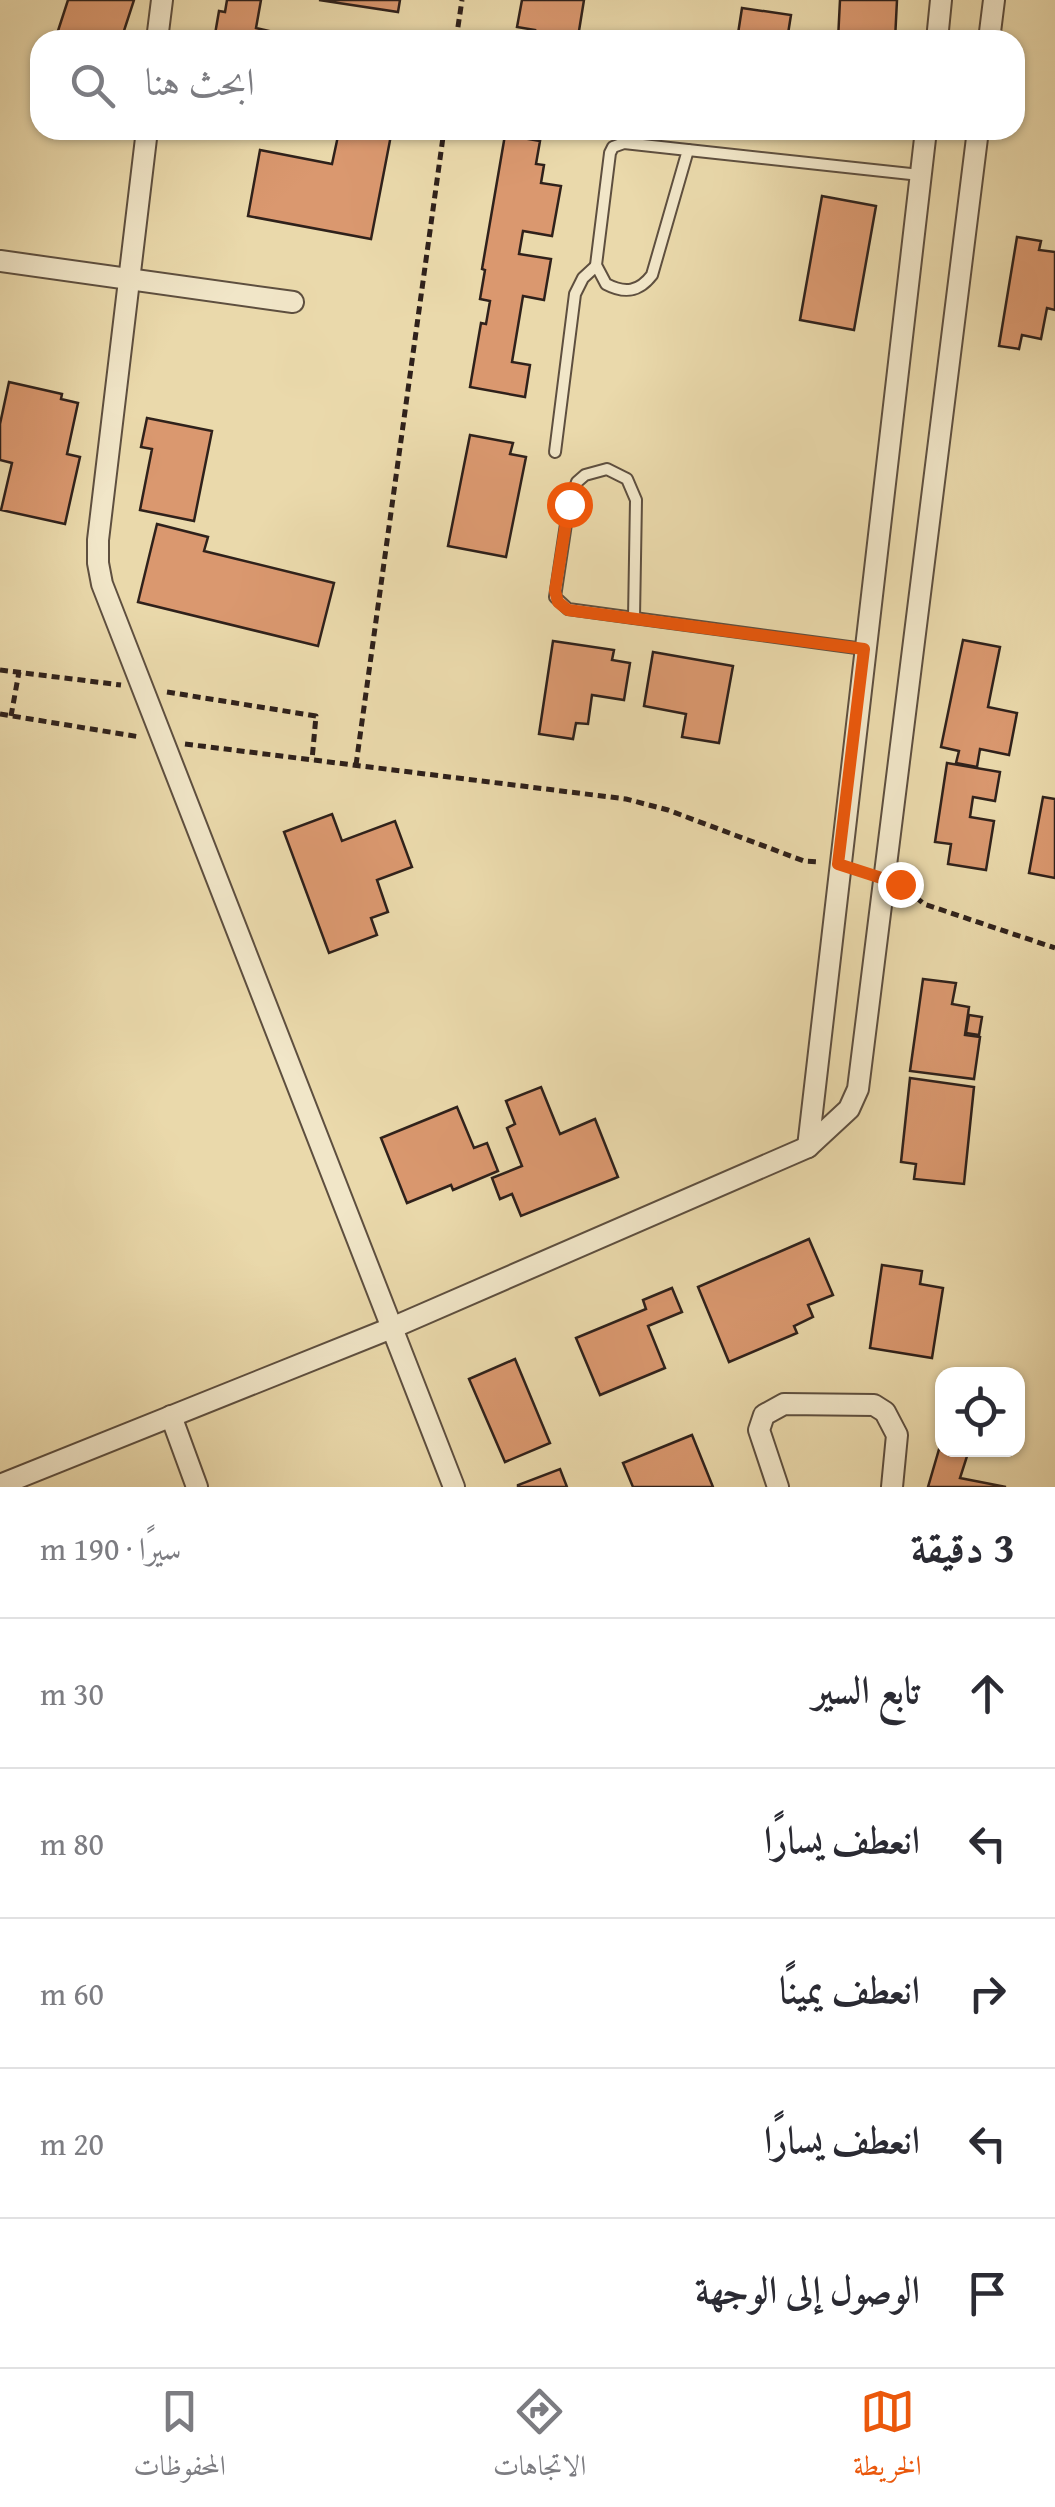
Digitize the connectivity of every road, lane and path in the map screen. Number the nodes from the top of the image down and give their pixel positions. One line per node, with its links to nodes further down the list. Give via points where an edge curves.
1 (162, 0): 5 (street)
2 (462, 0): 6 (path)
3 (942, 0): 7 (street)
4 (994, 0): 8 (street)
5 (158, 30)
6 (458, 30)
7 (938, 30)
8 (990, 30)
9 (146, 140): 17 (street)
10 (443, 140): 29 (path)
11 (925, 140): 14 (street)
12 (977, 140): 31 (street)
13 (688, 150): 14 (lane); 16 (lane, via 613,147); 16 (lane, via 646,284 616,289)
14 (921, 175): 21 (street)
15 (0, 261): 17 (street)
16 (596, 266): 19 (lane, via 575,294)
17 (130, 280): 18 (street); 24 (street, via 98,563)
18 (293, 302)
19 (555, 452)
20 (634, 618): 20 (lane, via 568,610 555,597 572,493 595,470 618,472 636,500); 21 (lane)
21 (864, 649): 30 (street)
22 (0, 670): 23 (path)
23 (19, 672): 24 (path); 26 (path)
24 (142, 688): 27 (street); 28 (path, via 316,716)
25 (0, 714): 26 (path)
26 (11, 716): 27 (path)
27 (163, 740): 28 (path); 34 (street)
28 (312, 760): 29 (path)
29 (356, 765): 30 (path, via 626,799 804,861)
30 (838, 864): 33 (street)
31 (885, 878): 32 (path, via 924,904); 33 (street, via 858,1089 850,1109)
32 (1055, 948)
33 (808, 1147): 34 (street)
34 (394, 1327): 35 (street); 38 (street)
35 (171, 1416): 36 (street); 37 (street)
36 (0, 1485)
37 (198, 1487)
38 (454, 1487)
39 (778, 1487): 40 (street, via 761,1438 764,1415 784,1404 860,1403 874,1405 893,1422)
40 (892, 1487)

